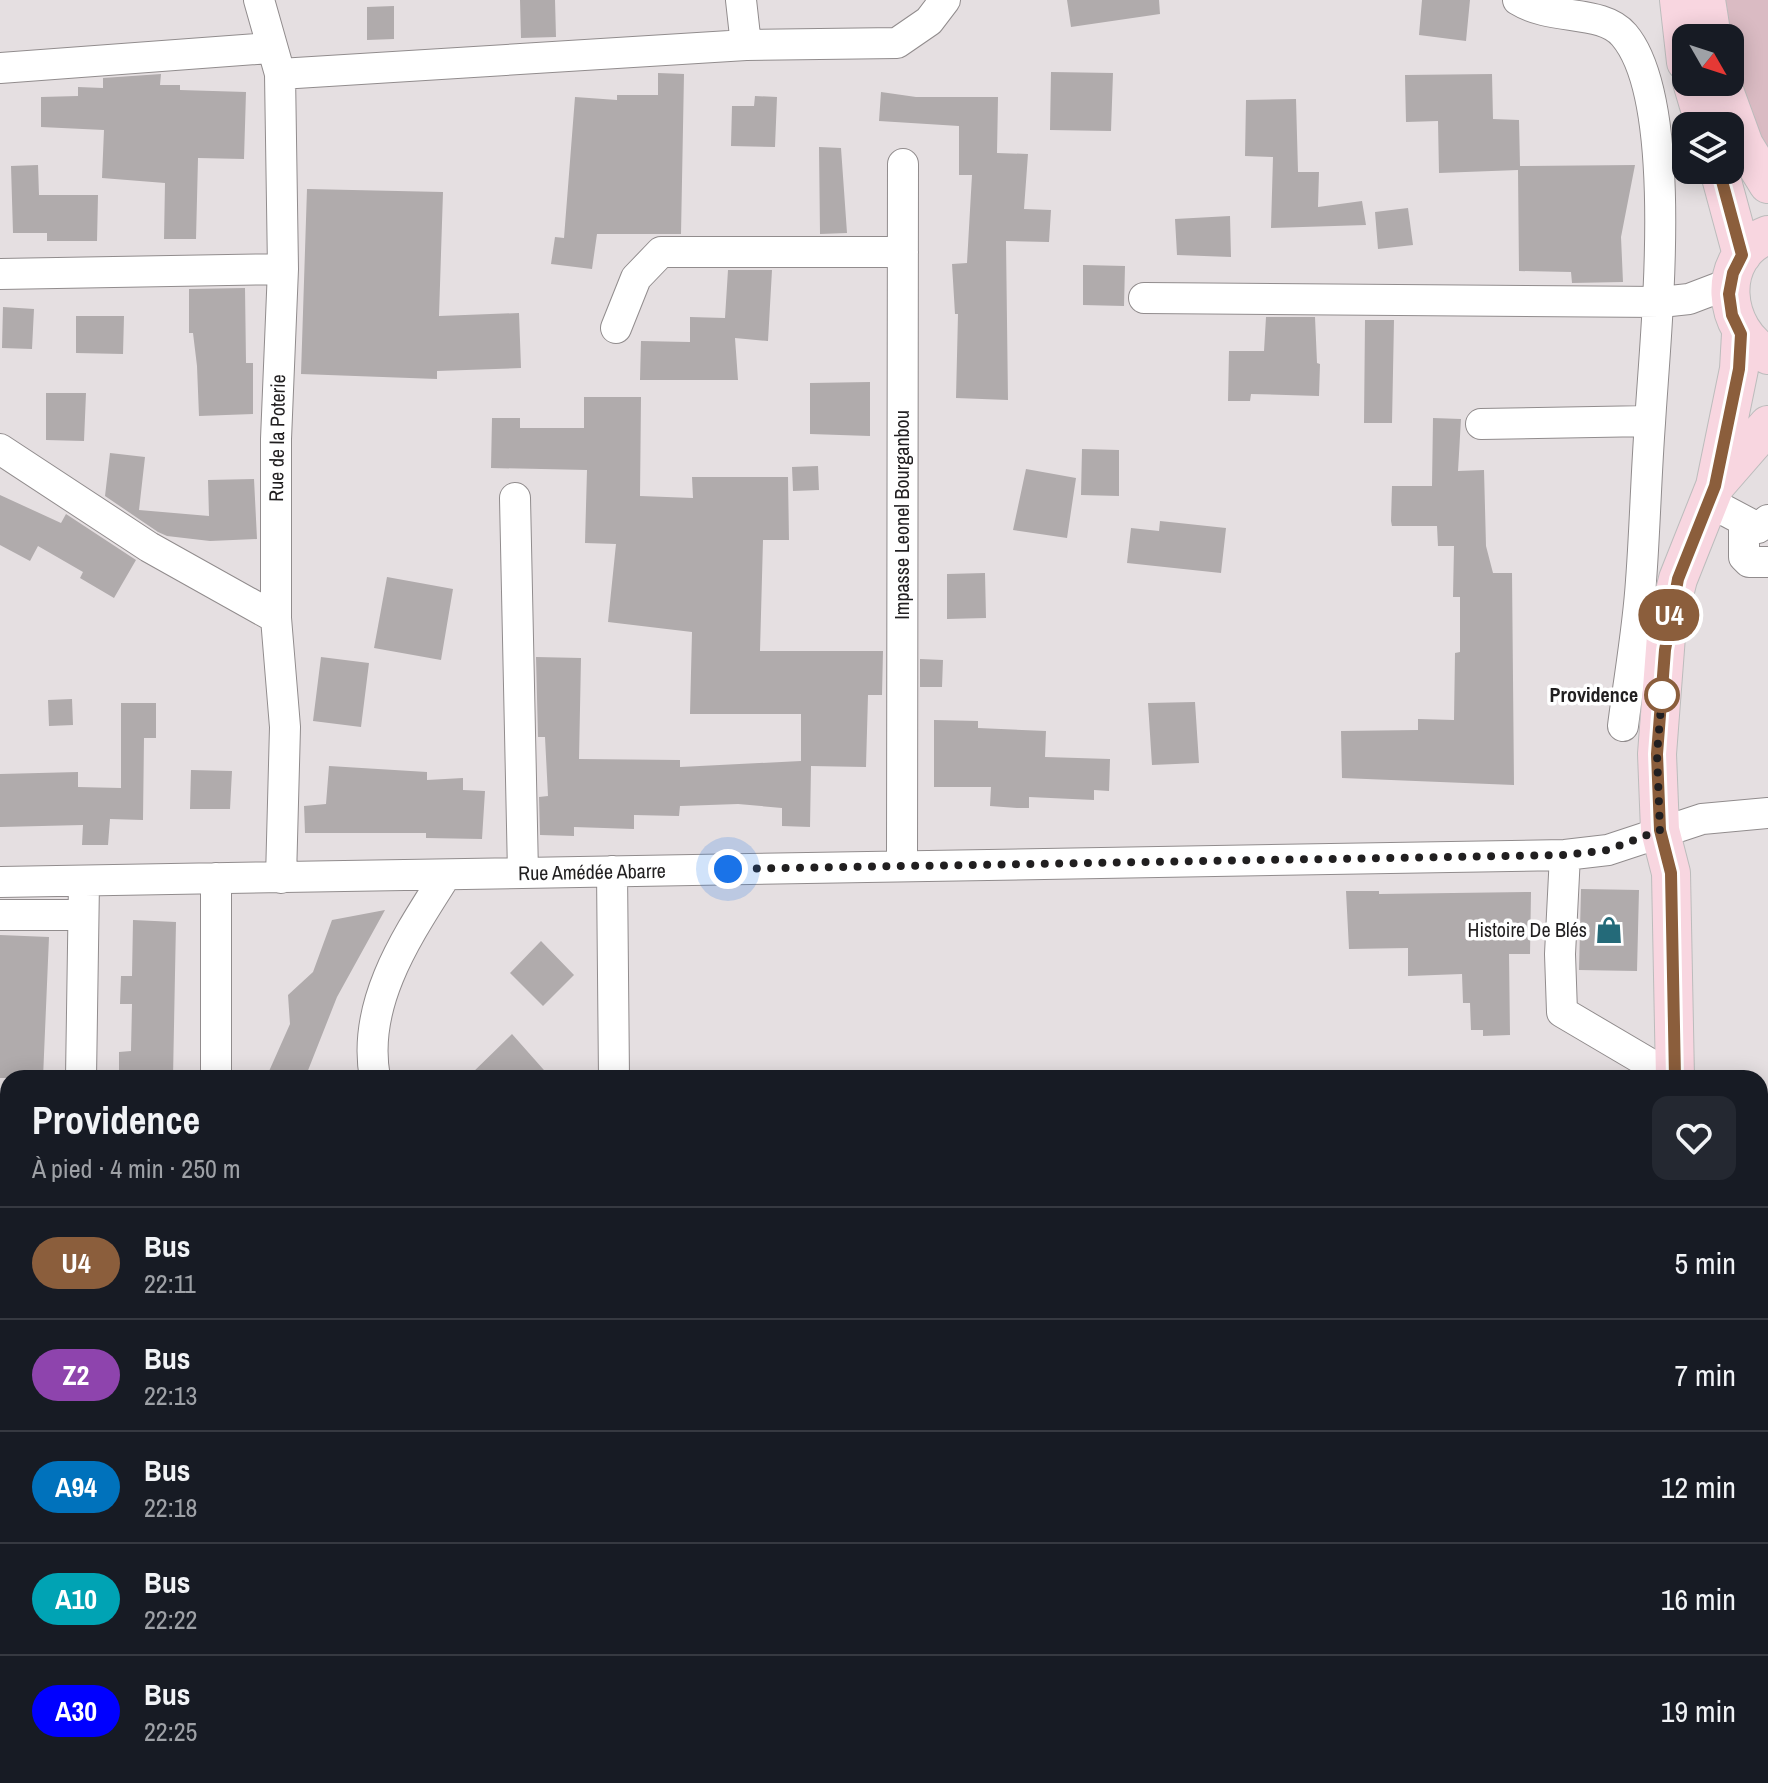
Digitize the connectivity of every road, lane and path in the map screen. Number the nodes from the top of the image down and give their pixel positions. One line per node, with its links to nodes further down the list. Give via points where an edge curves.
1 (259, 0): 10 (street, Rue de la Poterie)
2 (741, 0): 9 (street)
3 (945, 0): 9 (street, via 929,21 897,43)
4 (1518, 0): 21 (street, via 1545,13 1614,25 1642,67 1650,90)
5 (1679, 0): 7 (main road)
6 (1706, 0): 8 (main road)
7 (1682, 24)
8 (1710, 24)
9 (746, 45): 10 (street)
10 (275, 61): 11 (street); 17 (street, Rue de la Poterie)
11 (0, 68)
12 (1726, 96): 15 (main road, via 1744,145)
13 (903, 164): 16 (street, Impasse Leonel Bourganbou)
14 (1722, 184): 19 (main road)
15 (1768, 184)
16 (903, 252): 22 (street, via 661,252 636,278); 36 (street, Impasse Leonel Bourganbou)
17 (283, 269): 18 (street); 31 (street, Rue de la Poterie)
18 (0, 274)
19 (1747, 296): 21 (street); 27 (main road, via 1739,369)
20 (1144, 298): 21 (street)
21 (1675, 300): 23 (street)
22 (616, 328)
23 (1650, 421): 24 (street); 32 (street, via 1641,583)
24 (1481, 424)
25 (1768, 425): 27 (main road)
26 (0, 449): 31 (street, via 149,547)
27 (1712, 494): 29 (street); 34 (main road, via 1678,579 1667,623 1657,754)
28 (515, 498): 38 (street)
29 (1756, 522): 30 (street, via 1744,557)
30 (1768, 562)
31 (276, 618): 41 (street, Rue de la Poterie, via 285,727)
32 (1623, 726)
33 (1768, 813): 34 (street, Rue Amédée Abarre, via 1717,816)
34 (1660, 830): 35 (street, Rue Amédée Abarre, via 1608,850); 51 (main road, via 1671,873)
35 (1565, 855): 36 (street, Rue Amédée Abarre); 50 (street, via 1562,1012)
36 (902, 866): 37 (street, Rue Amédée Abarre)
37 (612, 871): 38 (street, Rue Amédée Abarre); 49 (street)
38 (523, 873): 39 (street, Rue Amédée Abarre)
39 (446, 875): 41 (street, Rue Amédée Abarre); 48 (street, via 391,968 378,1008)
40 (216, 878): 41 (street, Rue Amédée Abarre); 43 (street, Rue Amédée Abarre); 47 (street)
41 (281, 878)
42 (0, 882): 43 (street, Rue Amédée Abarre)
43 (84, 882): 45 (street)
44 (0, 915): 45 (street)
45 (83, 915): 46 (street)
46 (81, 1070)
47 (216, 1070)
48 (374, 1070)
49 (614, 1070)
50 (1661, 1070)
51 (1675, 1070)

